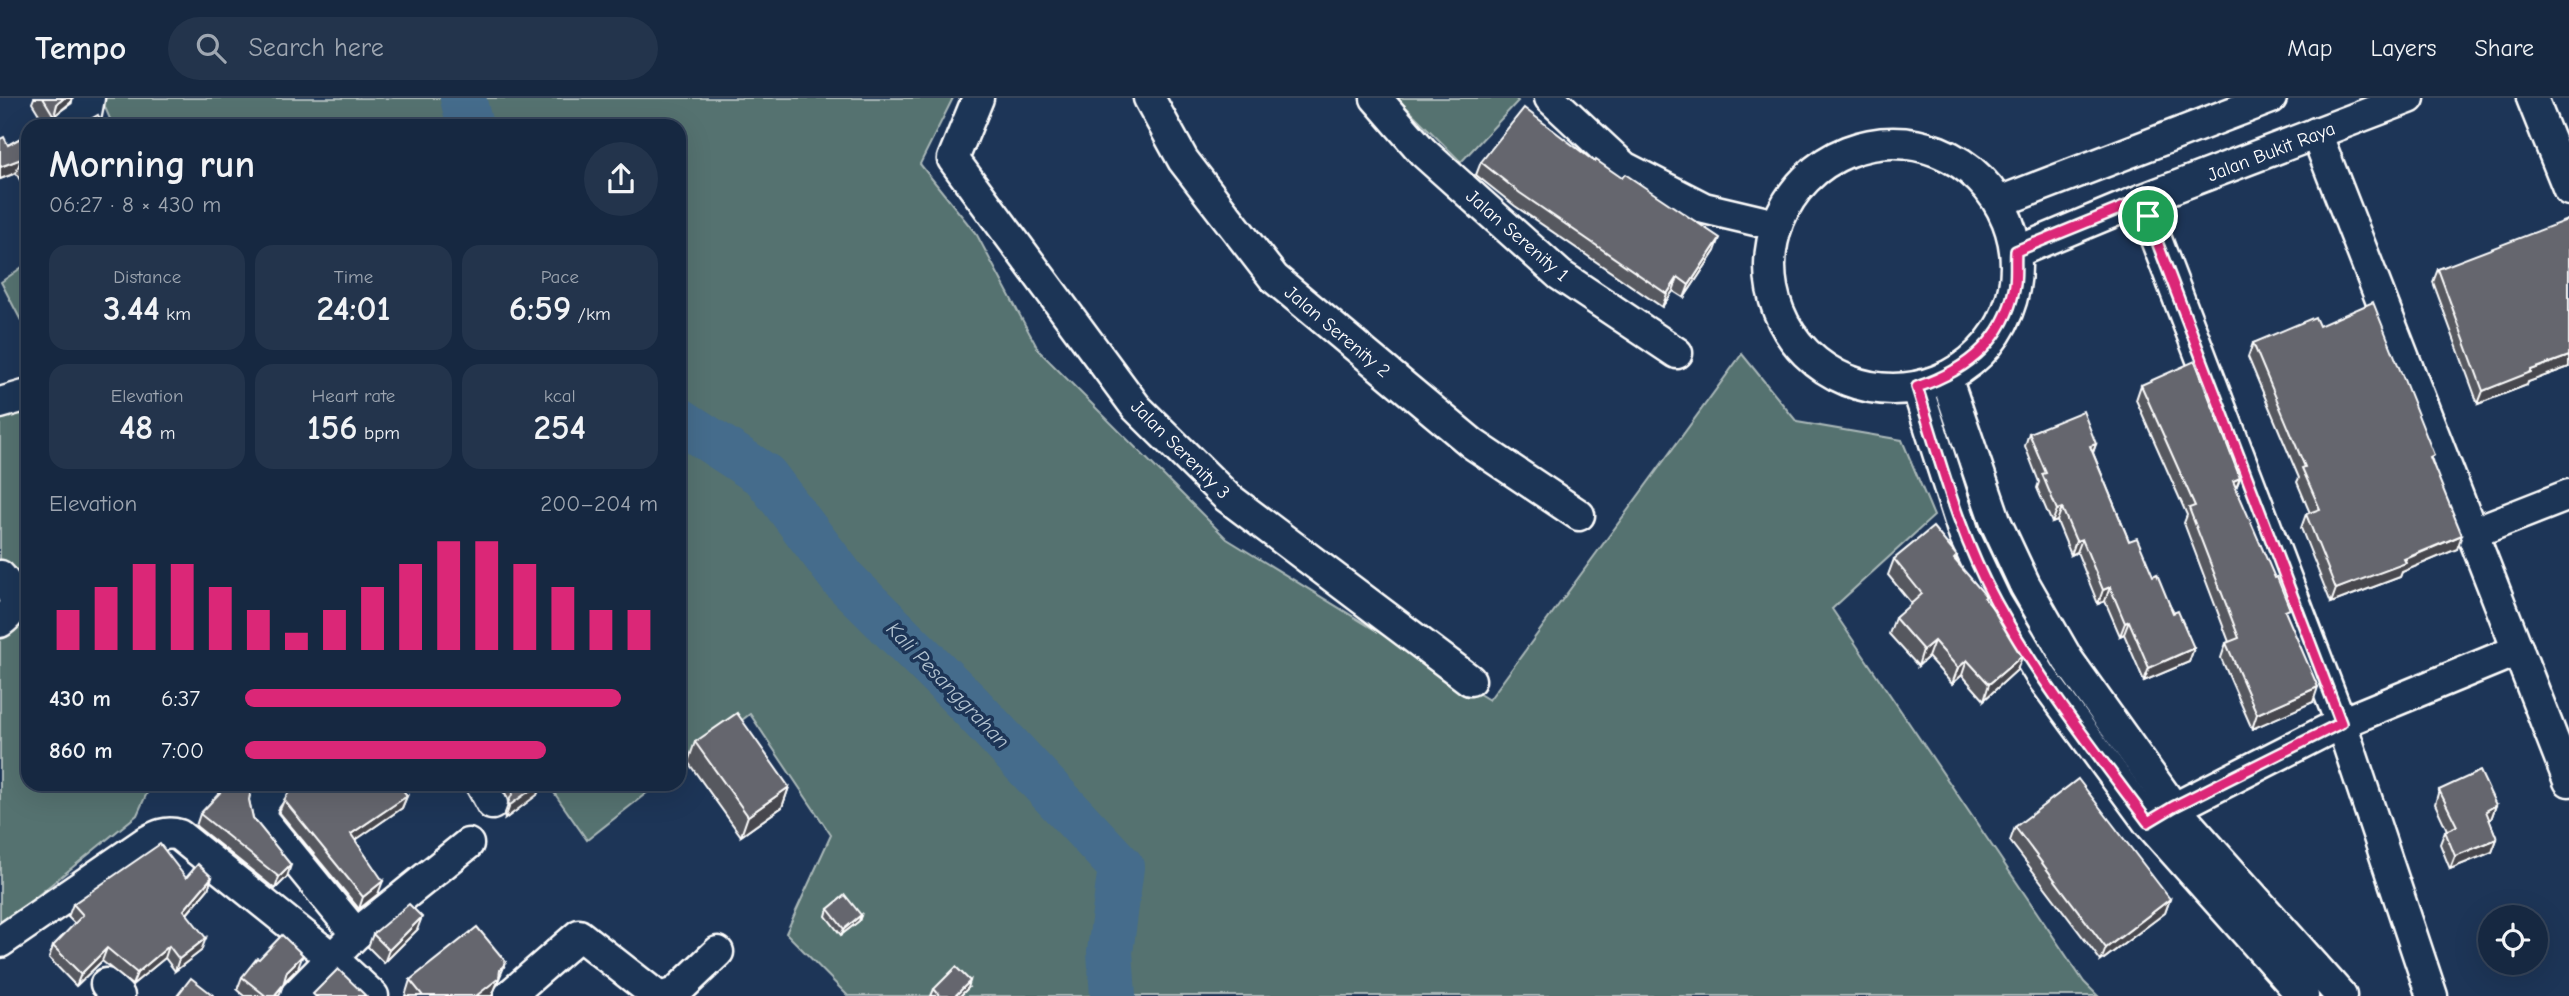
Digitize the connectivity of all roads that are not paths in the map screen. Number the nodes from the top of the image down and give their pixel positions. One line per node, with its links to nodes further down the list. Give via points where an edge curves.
1 (89, 98): 9 (street, via 86,113)
2 (978, 98): 27 (street, Jalan Serenity 3, via 953,159 1136,407 1227,497)
3 (1149, 98): 22 (street, Jalan Serenity 2, via 1183,160 1274,278 1473,444)
4 (1376, 98): 16 (street, Jalan Serenity 1, via 1423,152 1560,275)
5 (1550, 98): 14 (street, via 1624,167 1704,208)
6 (2271, 98): 13 (street)
7 (2409, 98): 10 (street, Jalan Bukit Raya)
8 (2532, 98): 11 (street)
9 (77, 119)
10 (2316, 134): 12 (street, Jalan Bukit Raya); 23 (street)
11 (2569, 190)
12 (2141, 200): 15 (street, Jalan Bukit Raya); 28 (street)
13 (1999, 202): 14 (street, via 1971,170 1934,149 1891,142 1854,149 1820,166 1794,192); 15 (street)
14 (1776, 225): 18 (street, via 1769,257 1770,289 1781,320 1804,353 1837,377 1876,389)
15 (2016, 251): 17 (street, via 2014,290 2001,325 1978,355)
16 (1677, 353)
17 (1946, 377): 18 (street); 31 (street, via 1996,523 2025,585 2068,660)
18 (1917, 387): 32 (street, via 1965,537 1996,602 2041,676)
19 (21, 397): 20 (street)
20 (0, 403)
21 (2569, 495): 23 (street)
22 (1578, 515)
23 (2472, 534): 26 (street)
24 (0, 576): 25 (street, via 13,592)
25 (14, 614)
26 (2518, 650): 28 (street); 29 (street)
27 (1470, 680)
28 (2341, 723): 31 (street); 45 (street)
29 (2569, 781)
30 (272, 791): 34 (street, via 260,810 262,819)
31 (2173, 807): 32 (street); 44 (street)
32 (2148, 822): 43 (street)
33 (468, 844): 34 (street)
34 (356, 934): 37 (street)
35 (0, 942): 37 (street, via 146,842 173,833)
36 (718, 952): 42 (street, via 675,993)
37 (332, 958): 38 (street); 39 (street)
38 (295, 996)
39 (373, 996)
40 (509, 996): 41 (street, via 579,935)
41 (657, 996)
42 (666, 996)
43 (2303, 996)
44 (2341, 996)
45 (2431, 996)

